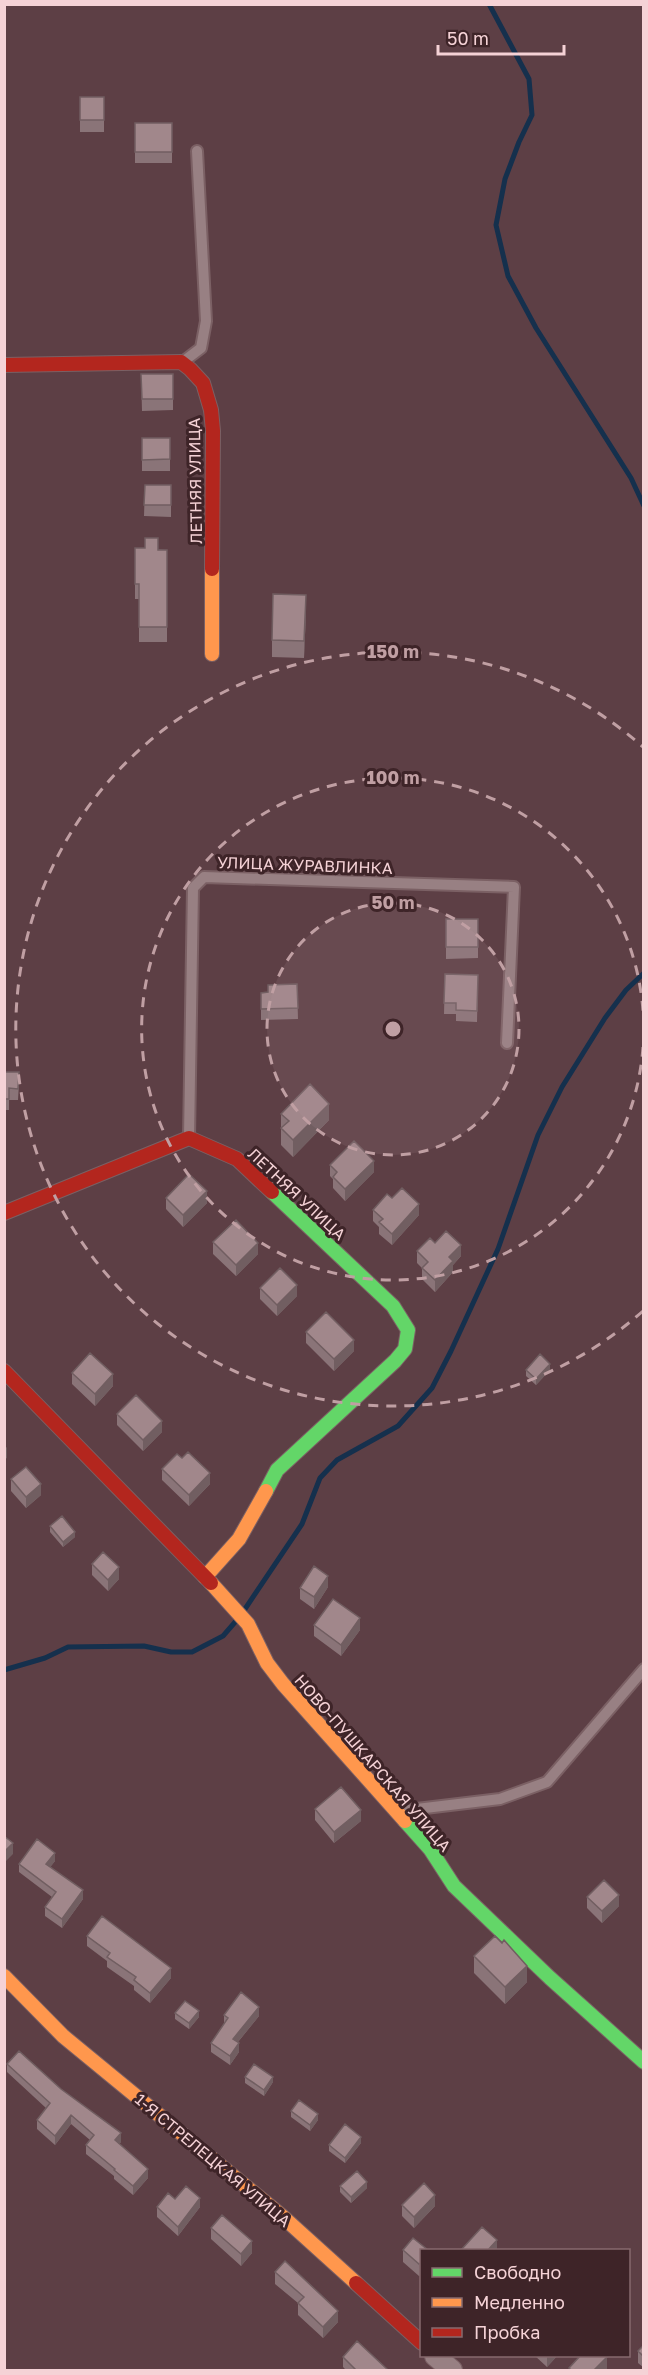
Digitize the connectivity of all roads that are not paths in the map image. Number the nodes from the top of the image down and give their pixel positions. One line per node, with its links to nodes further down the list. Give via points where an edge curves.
1 (197, 151): 2 (lane, via 206,321 201,348)
2 (181, 363): 3 (street); 4 (street, ЛЕТНЯЯ УЛИЦА, via 193,370 209,396 213,431)
3 (4, 365)
4 (212, 654)
5 (507, 1043): 6 (lane, УЛИЦА ЖУРАВЛИНКА, via 514,887 204,877 193,888)
6 (189, 1138): 7 (street); 9 (street, ЛЕТНЯЯ УЛИЦА, via 237,1159 393,1306 408,1330 405,1349 395,1361 278,1470 239,1539)
7 (4, 1213)
8 (4, 1371): 9 (street)
9 (205, 1577): 11 (street, НОВО-ПУШКАРСКАЯ УЛИЦА, via 248,1624 267,1663 283,1684)
10 (644, 1669): 11 (lane, via 547,1782 500,1799)
11 (397, 1812): 13 (street, НОВО-ПУШКАРСКАЯ УЛИЦА, via 430,1849 454,1886)
12 (4, 1976): 14 (street, 1-Я СТРЕЛЕЦКАЯ УЛИЦА, via 63,2036 283,2217)
13 (644, 2062)
14 (420, 2341)
15 (437, 2357): 16 (street)
16 (452, 2370)

